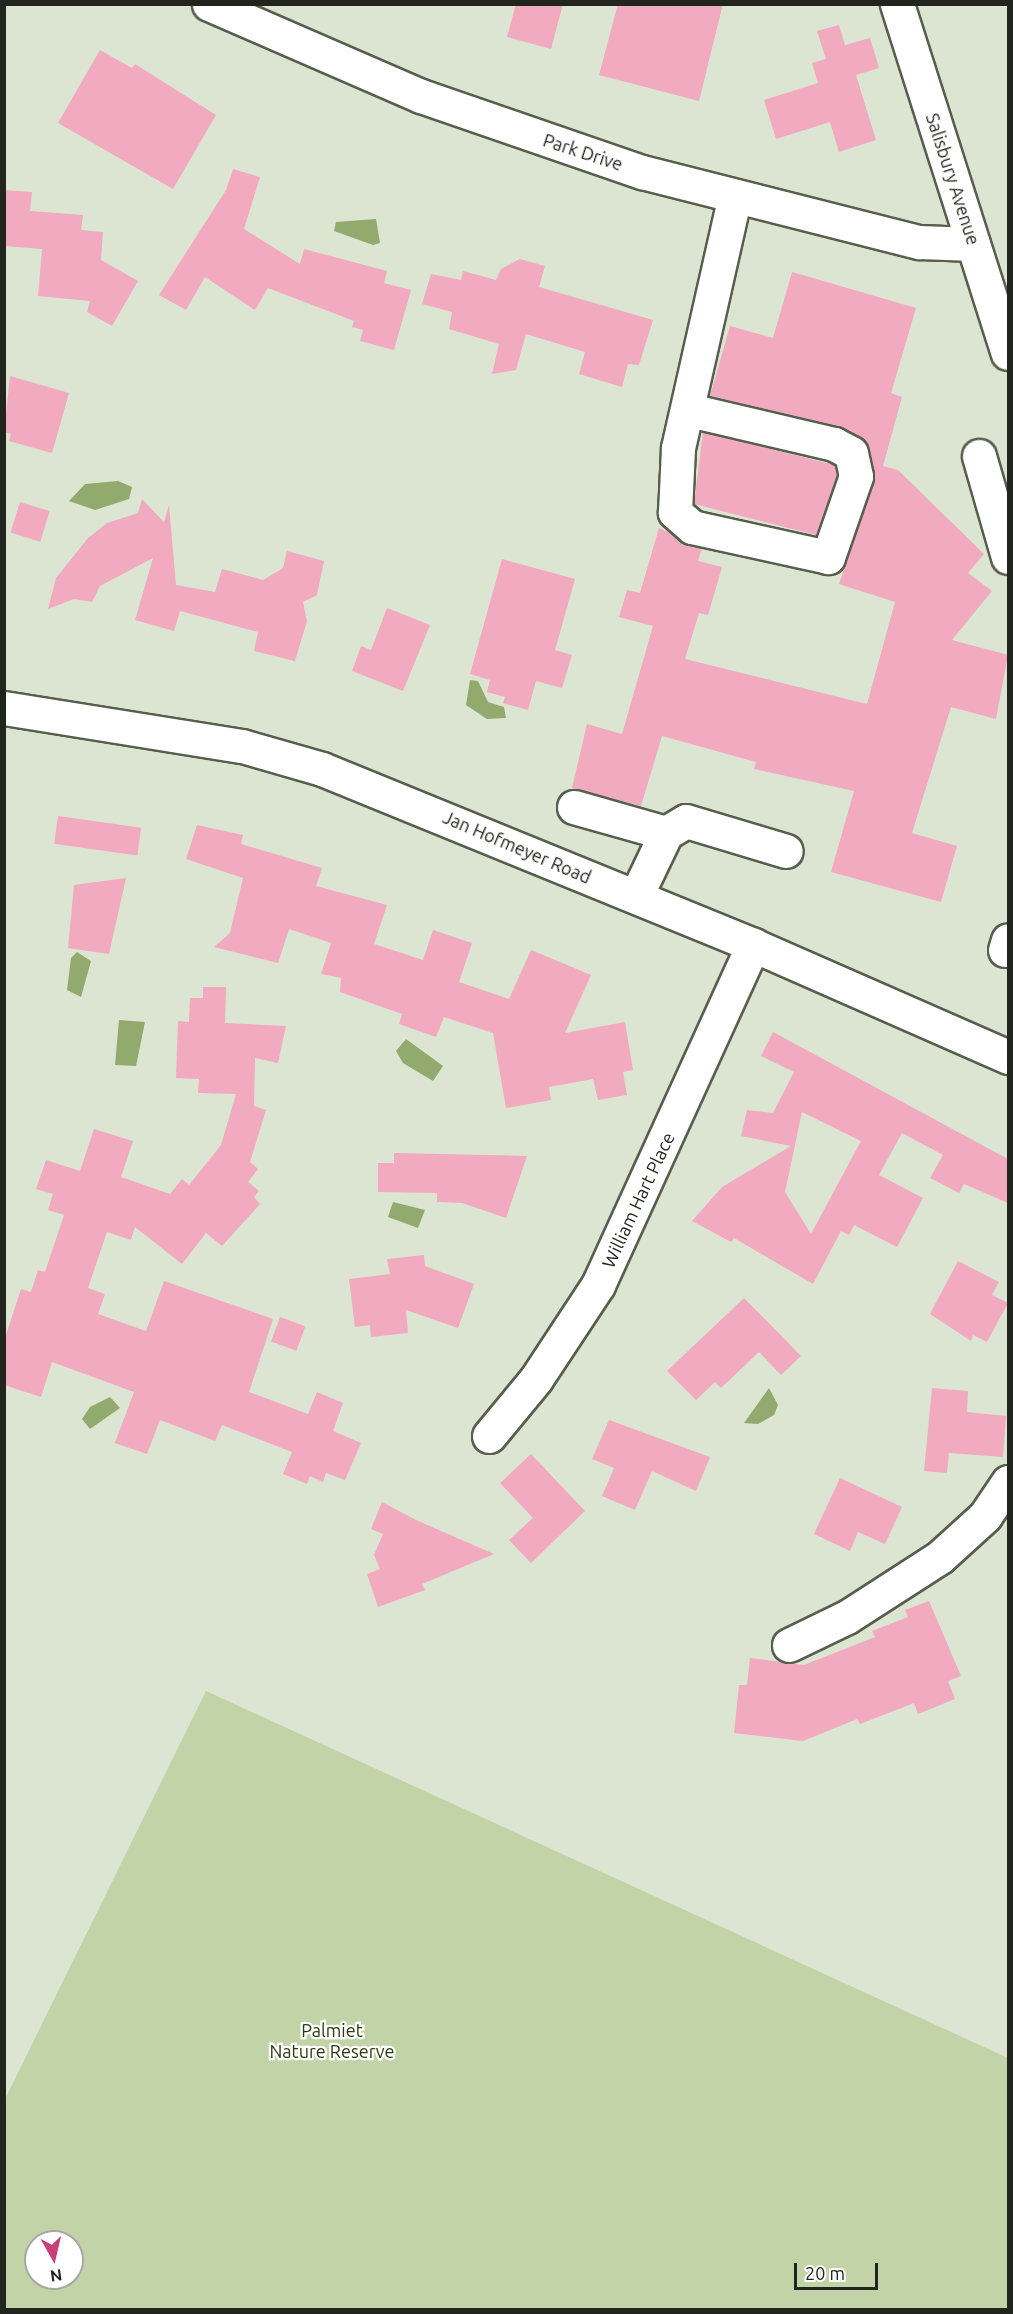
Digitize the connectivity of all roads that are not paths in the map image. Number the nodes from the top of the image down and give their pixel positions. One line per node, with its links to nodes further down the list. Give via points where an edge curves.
1 (209, 4): 3 (street, Park Drive, via 421,96 642,172)
2 (897, 4): 4 (street, Salisbury Avenue)
3 (735, 196): 4 (street, Park Drive, via 919,242); 6 (street)
4 (973, 244): 5 (street, Salisbury Avenue)
5 (1008, 353)
6 (689, 410): 6 (street, via 673,490 681,521 801,555 828,557 856,476 851,453 834,444)
7 (979, 456): 8 (street)
8 (1008, 557)
9 (4, 708): 13 (street, Jan Hofmeyer Road, via 185,735 299,763)
10 (574, 807): 11 (street)
11 (666, 833): 12 (street, via 692,820); 13 (street)
12 (786, 851)
13 (636, 896): 14 (street, Jan Hofmeyer Road)
14 (753, 945): 15 (street, Jan Hofmeyer Road); 16 (street, William Hart Place, via 598,1285 536,1379)
15 (1008, 1057)
16 (489, 1436)
17 (1008, 1482): 18 (street, via 985,1516 940,1557 847,1617)
18 (789, 1645)

